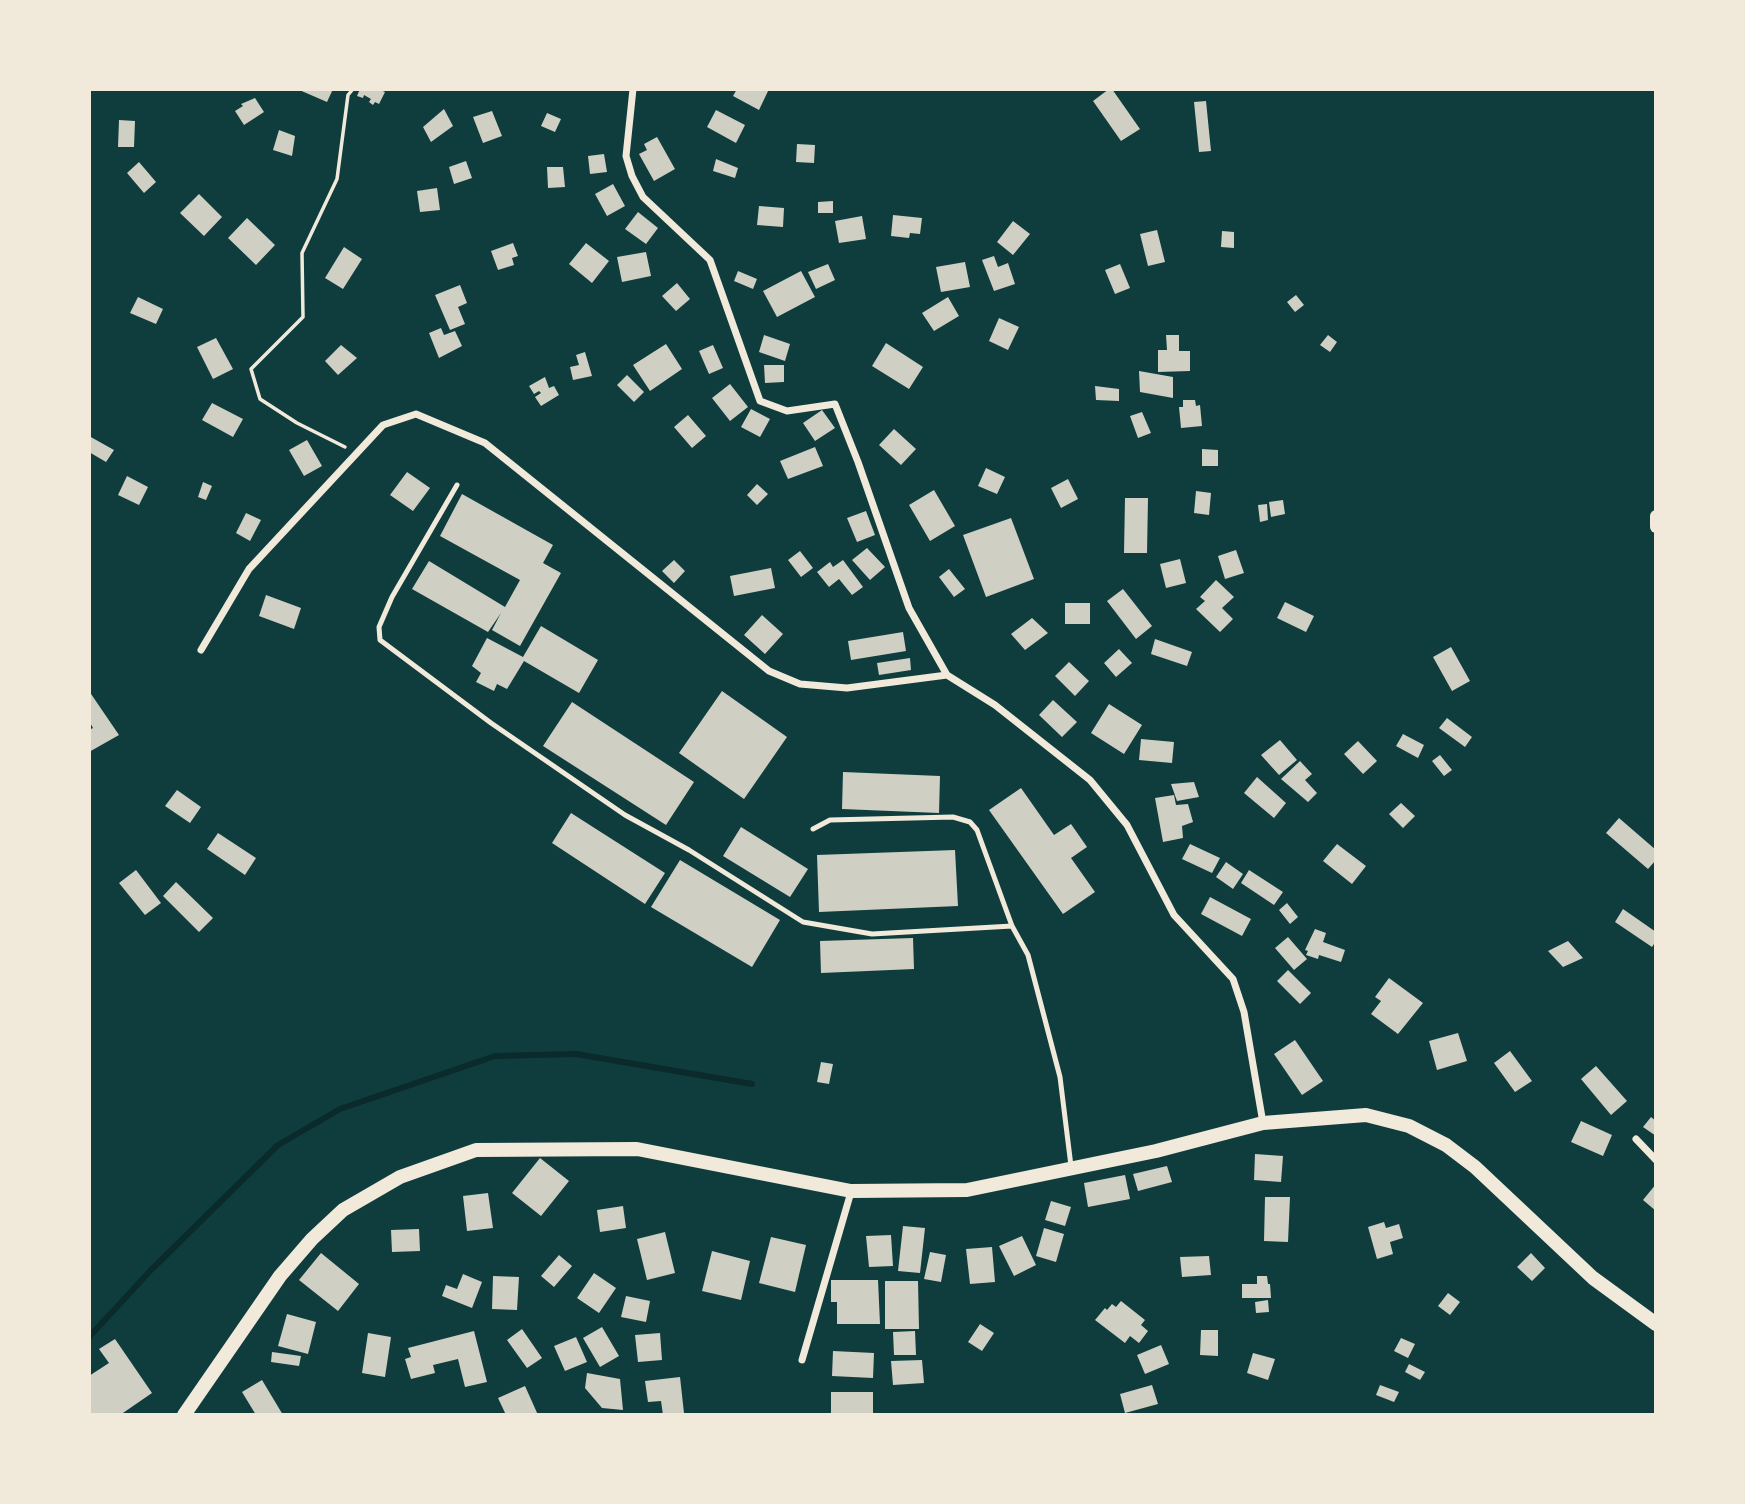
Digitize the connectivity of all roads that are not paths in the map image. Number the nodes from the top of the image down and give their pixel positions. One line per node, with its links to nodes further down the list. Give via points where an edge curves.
1 (634, 89): 6 (street, via 626,156 643,197 710,260 760,401 787,411 835,404 909,607)
2 (457, 485): 8 (lane, via 392,597 379,627 380,640 625,814 803,922 872,933)
3 (1656, 516): 4 (street)
4 (1656, 527)
5 (201, 650): 6 (street, via 249,569 383,425 416,414 485,443 769,671 800,684 847,688)
6 (947, 675): 9 (street, via 995,705 1090,780 1128,825 1174,915 1233,979 1244,1012)
7 (813, 829): 8 (lane, via 830,820 963,819 977,830)
8 (1012, 926): 12 (lane, via 1028,955 1060,1077)
9 (1263, 1123): 12 (main road); 14 (main road, via 1366,1115 1418,1130 1475,1167 1593,1278)
10 (1636, 1139): 11 (street)
11 (1656, 1160)
12 (1072, 1169): 13 (main road, via 967,1190)
13 (851, 1191): 15 (street); 16 (main road, via 637,1149 476,1150 400,1177 343,1210 280,1276)
14 (1656, 1324)
15 (802, 1360)
16 (184, 1415)

